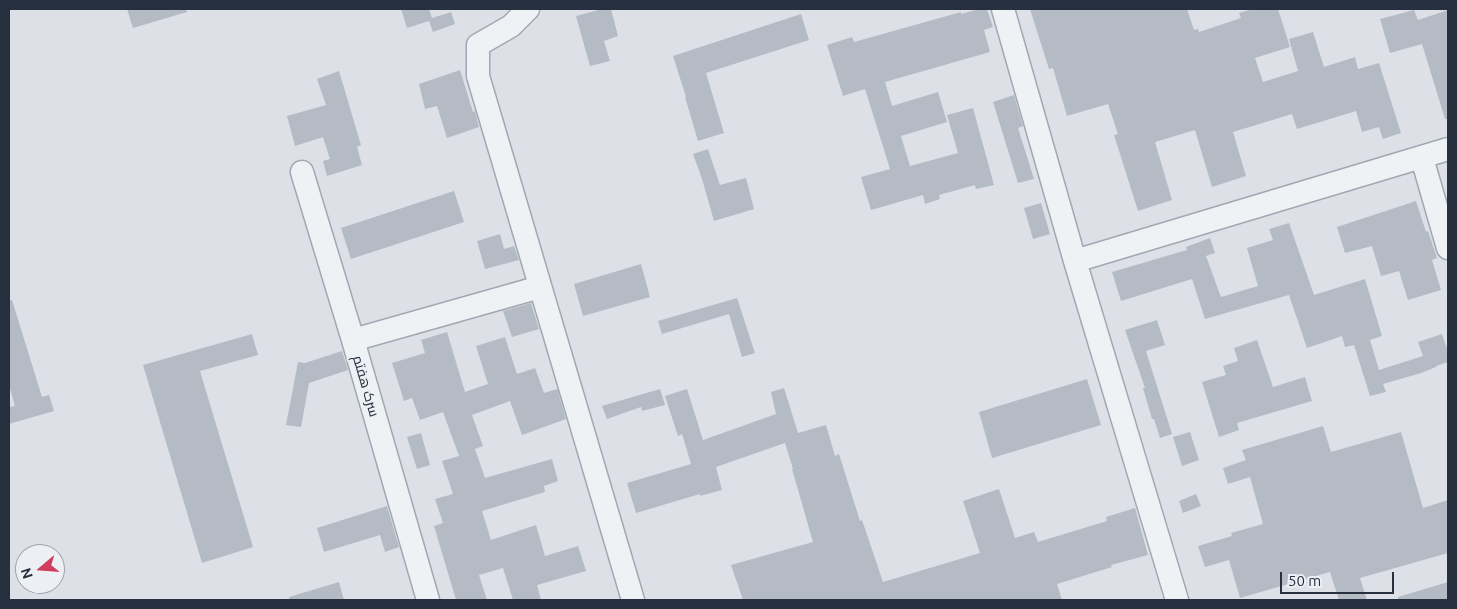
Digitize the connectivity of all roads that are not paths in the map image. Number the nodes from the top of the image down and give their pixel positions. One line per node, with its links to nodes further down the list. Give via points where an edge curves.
1 (528, 9): 8 (street, via 511,26 478,45 478,76)
2 (1004, 9): 7 (street)
3 (1448, 149): 4 (street)
4 (1422, 158): 6 (street); 7 (street)
5 (302, 172): 9 (street, سرک هفتم)
6 (1448, 248)
7 (1075, 261): 12 (street)
8 (540, 287): 9 (street); 11 (street)
9 (353, 340): 10 (street, سرک هفتم)
10 (428, 600)
11 (633, 600)
12 (1177, 600)

